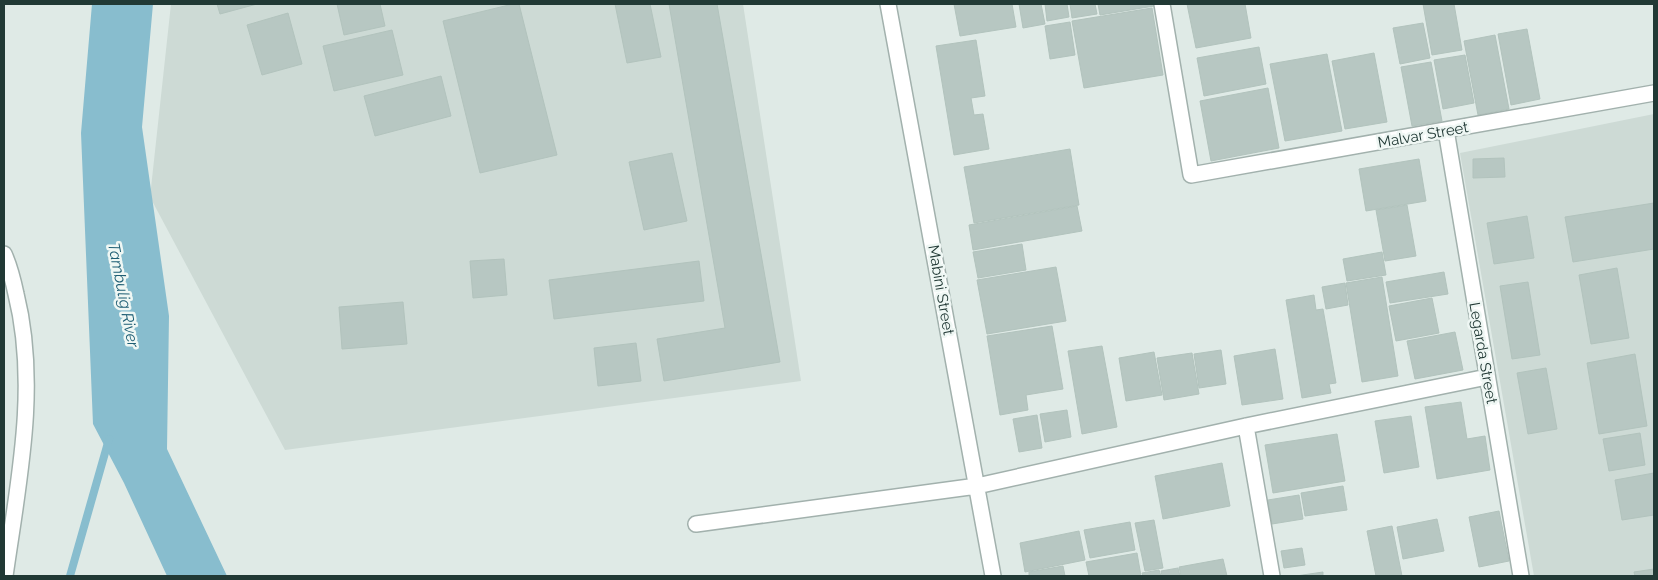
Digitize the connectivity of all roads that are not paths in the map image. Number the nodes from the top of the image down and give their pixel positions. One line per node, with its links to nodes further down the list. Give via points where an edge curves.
1 (888, 4): 8 (street, Mabini Street)
2 (1162, 4): 4 (street, Malvar Street, via 1191,176)
3 (1654, 93): 4 (street, Malvar Street)
4 (1446, 130): 6 (street, Legarda Street)
5 (4, 254): 10 (street, via 23,322 26,376 22,460)
6 (1487, 377): 7 (street); 13 (street, Legarda Street)
7 (1246, 426): 8 (street); 12 (street)
8 (977, 486): 9 (street); 11 (street, Mabini Street)
9 (696, 524)
10 (5, 576)
11 (993, 576)
12 (1272, 576)
13 (1521, 576)

